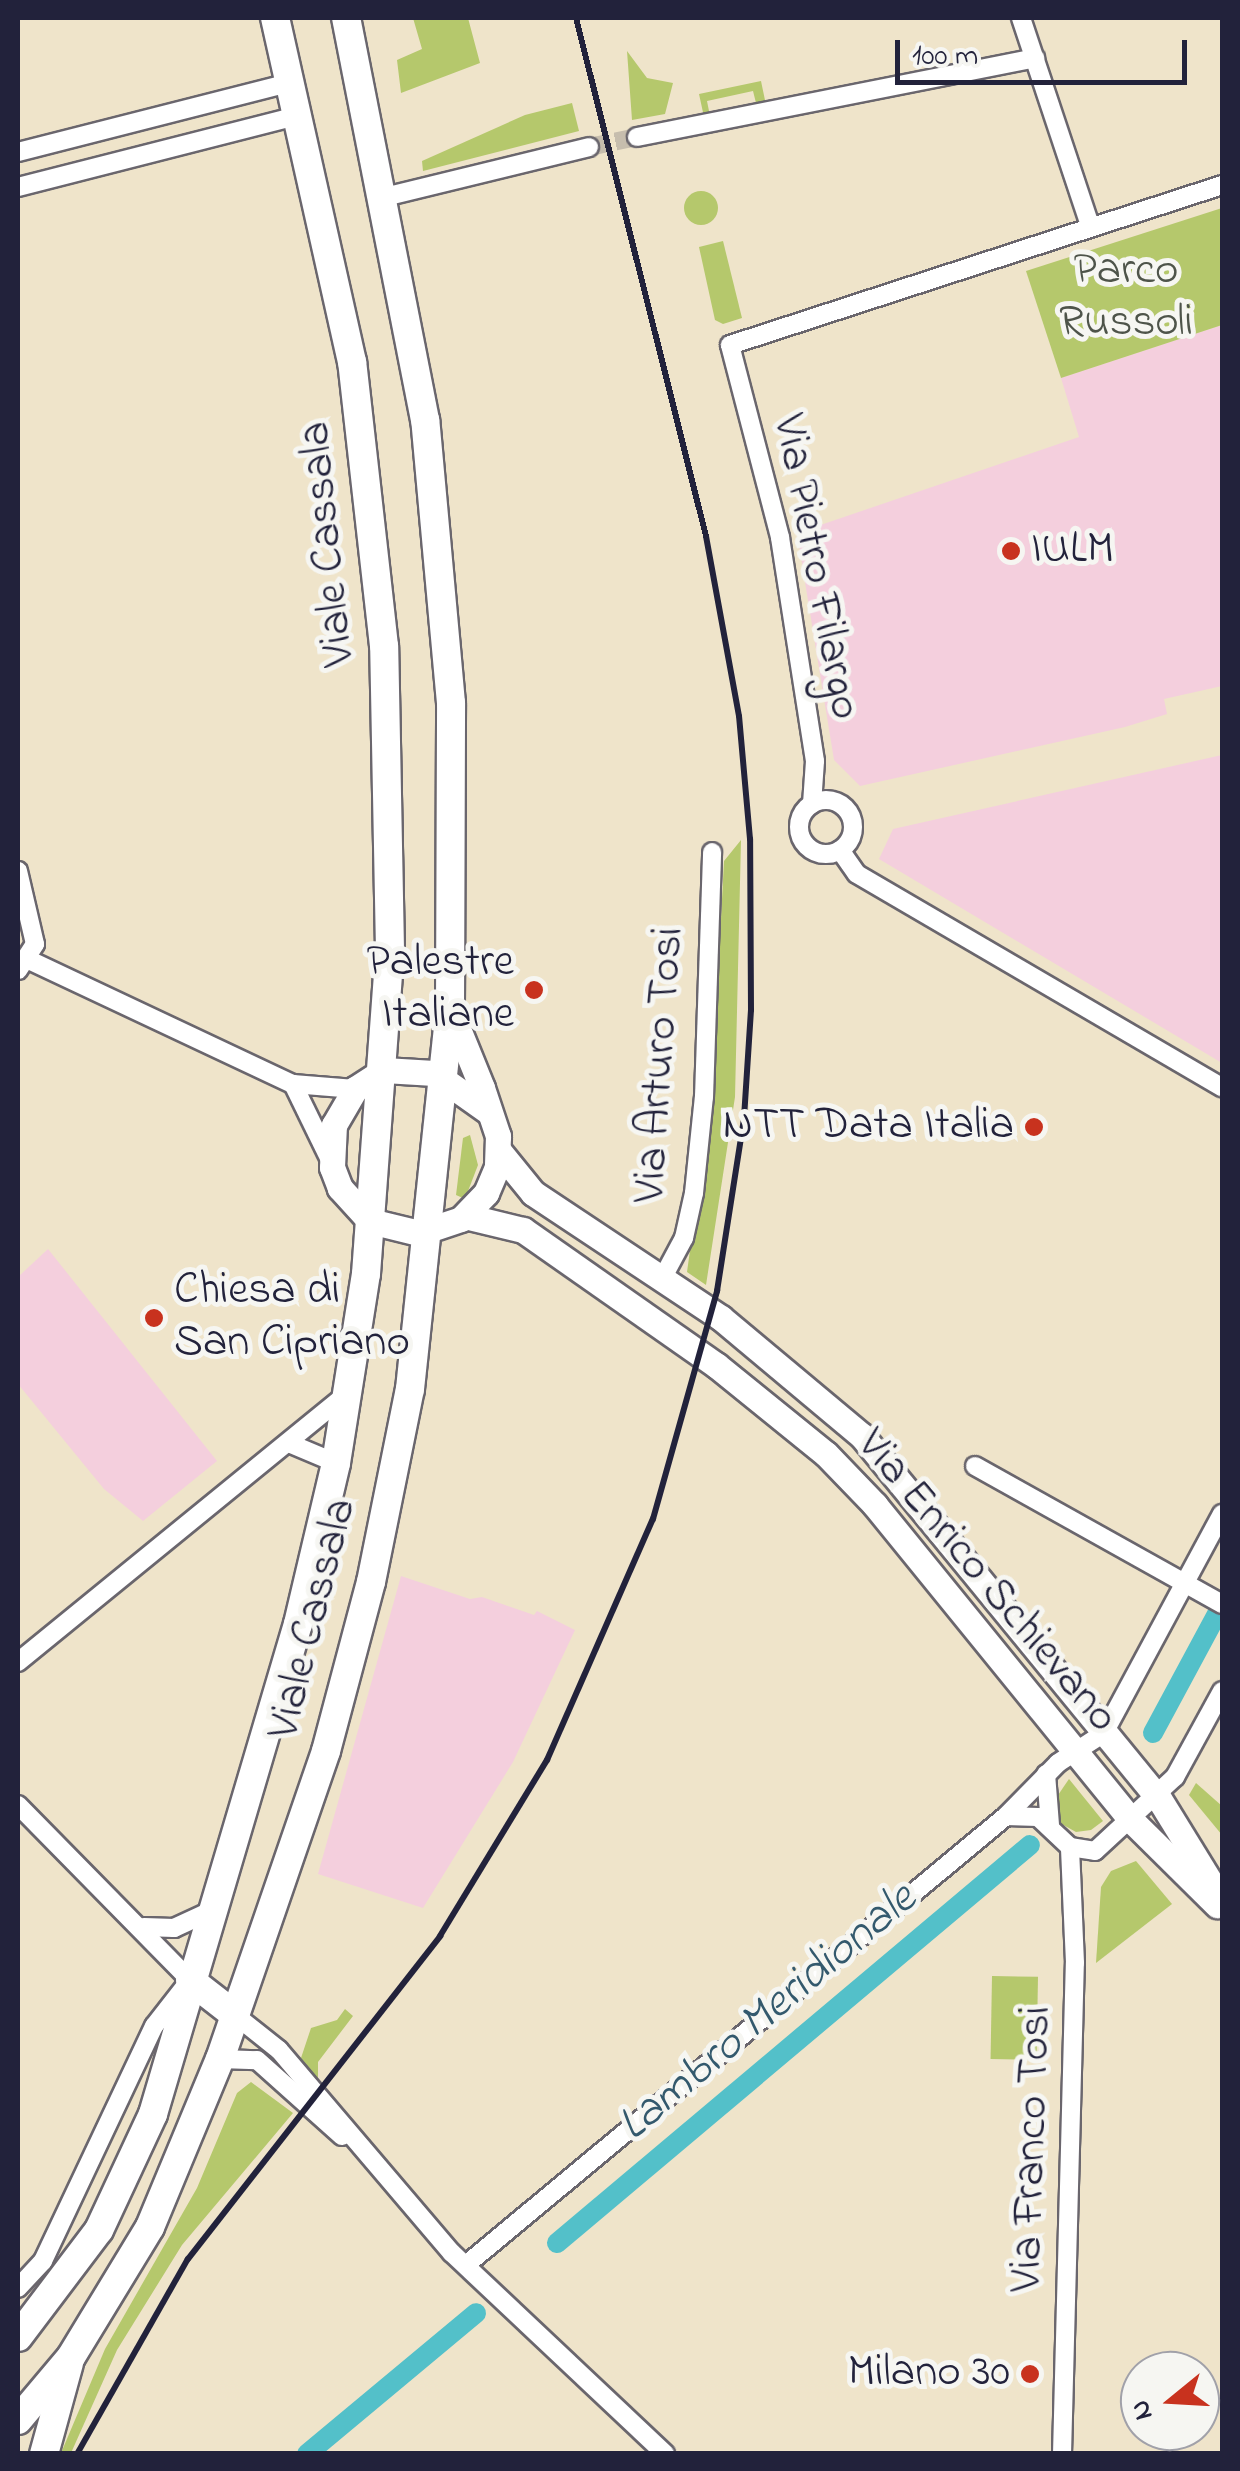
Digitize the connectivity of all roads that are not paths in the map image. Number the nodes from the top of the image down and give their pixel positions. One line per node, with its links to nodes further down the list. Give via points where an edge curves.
1 (276, 18): 5 (main road, Viale Cassala)
2 (346, 18): 12 (main road, Viale Cassala)
3 (1021, 18): 4 (street)
4 (1035, 58): 7 (street); 13 (street)
5 (292, 82): 6 (main road, Viale Cassala); 9 (street)
6 (300, 115): 11 (street); 21 (main road, Viale Cassala, via 349,346 376,540 392,842)
7 (637, 137)
8 (589, 146): 12 (street)
9 (18, 152)
10 (1222, 185): 13 (street)
11 (18, 187)
12 (384, 198): 20 (main road, Viale Cassala, via 420,387 443,570 455,804)
13 (1090, 225): 14 (street, Via Pietro Filargo, via 730,344 780,537 815,762)
14 (812, 804): 15 (street, via 800,820 802,838 818,852); 15 (street, via 830,800 849,813 852,832)
15 (840, 850): 24 (street, via 857,874)
16 (712, 852): 32 (street, Via Arturo Tosi, via 694,1193 684,1238)
17 (18, 872): 18 (street)
18 (23, 919): 19 (street, via 35,944)
19 (23, 965): 23 (street)
20 (450, 1009): 22 (main road, Viale Cassala); 26 (street, Viale Cassala)
21 (384, 1070): 22 (street, via 399,1066); 25 (street); 30 (main road, Viale Cassala)
22 (444, 1078): 26 (street); 31 (main road, Viale Cassala)
23 (293, 1084): 25 (street); 28 (street)
24 (1222, 1086)
25 (355, 1090): 28 (street, via 334,1124)
26 (489, 1112): 27 (street, Viale Cassala)
27 (498, 1150): 29 (street, via 492,1182); 32 (street, Via Enrico Schievano, via 533,1193)
28 (332, 1167): 30 (street, via 340,1188)
29 (465, 1216): 31 (street); 43 (street, Via Enrico Schievano, via 522,1230 716,1365 826,1454)
30 (370, 1221): 31 (street, via 398,1232); 33 (main road, Viale Cassala)
31 (431, 1232): 56 (main road, Viale Cassala, via 410,1389 371,1582 326,1750)
32 (662, 1279): 42 (street, Via Enrico Schievano, via 768,1353 862,1436)
33 (349, 1392): 34 (street); 35 (main road, Viale Cassala)
34 (291, 1444): 35 (street); 40 (street)
35 (336, 1462): 52 (main road, Viale Cassala, via 298,1624)
36 (975, 1466): 38 (street, Via Enrico Schievano)
37 (1222, 1514): 38 (street)
38 (1192, 1586): 39 (street, Via Enrico Schievano); 42 (street)
39 (1222, 1604)
40 (18, 1662)
41 (1222, 1691): 45 (street)
42 (1104, 1733): 43 (street); 45 (street, Via Enrico Schievano)
43 (1078, 1756): 44 (street); 48 (street, Via Enrico Schievano)
44 (1046, 1774): 47 (street); 49 (street)
45 (1158, 1797): 48 (street); 51 (street, Via Enrico Schievano)
46 (18, 1804): 54 (street)
47 (1006, 1816): 49 (street, via 1021,1812); 59 (street)
48 (1132, 1822): 50 (street, via 1095,1851); 53 (street, Via Enrico Schievano)
49 (1050, 1825): 50 (street)
50 (1070, 1847): 66 (street, Via Franco Tosi, via 1076,1963)
51 (1222, 1900)
52 (213, 1910): 54 (street, via 174,1928); 55 (main road, Viale Cassala)
53 (1222, 1910)
54 (144, 1927): 55 (street)
55 (190, 1980): 56 (main road); 60 (street, Viale Cassala, via 154,2026 62,2226); 61 (main road, Viale Cassala, via 153,2114 128,2175 65,2281)
56 (235, 2015): 57 (main road, Viale Cassala); 58 (street, via 279,2050)
57 (220, 2059): 58 (street, via 257,2060); 62 (main road, Viale Cassala, via 150,2227)
58 (378, 2164): 59 (street)
59 (467, 2264): 65 (street)
60 (20, 2278)
61 (18, 2337)
62 (71, 2357): 63 (main road, Viale Cassala); 64 (main road)
63 (18, 2420)
64 (44, 2454)
65 (665, 2454)
66 (1062, 2454)

